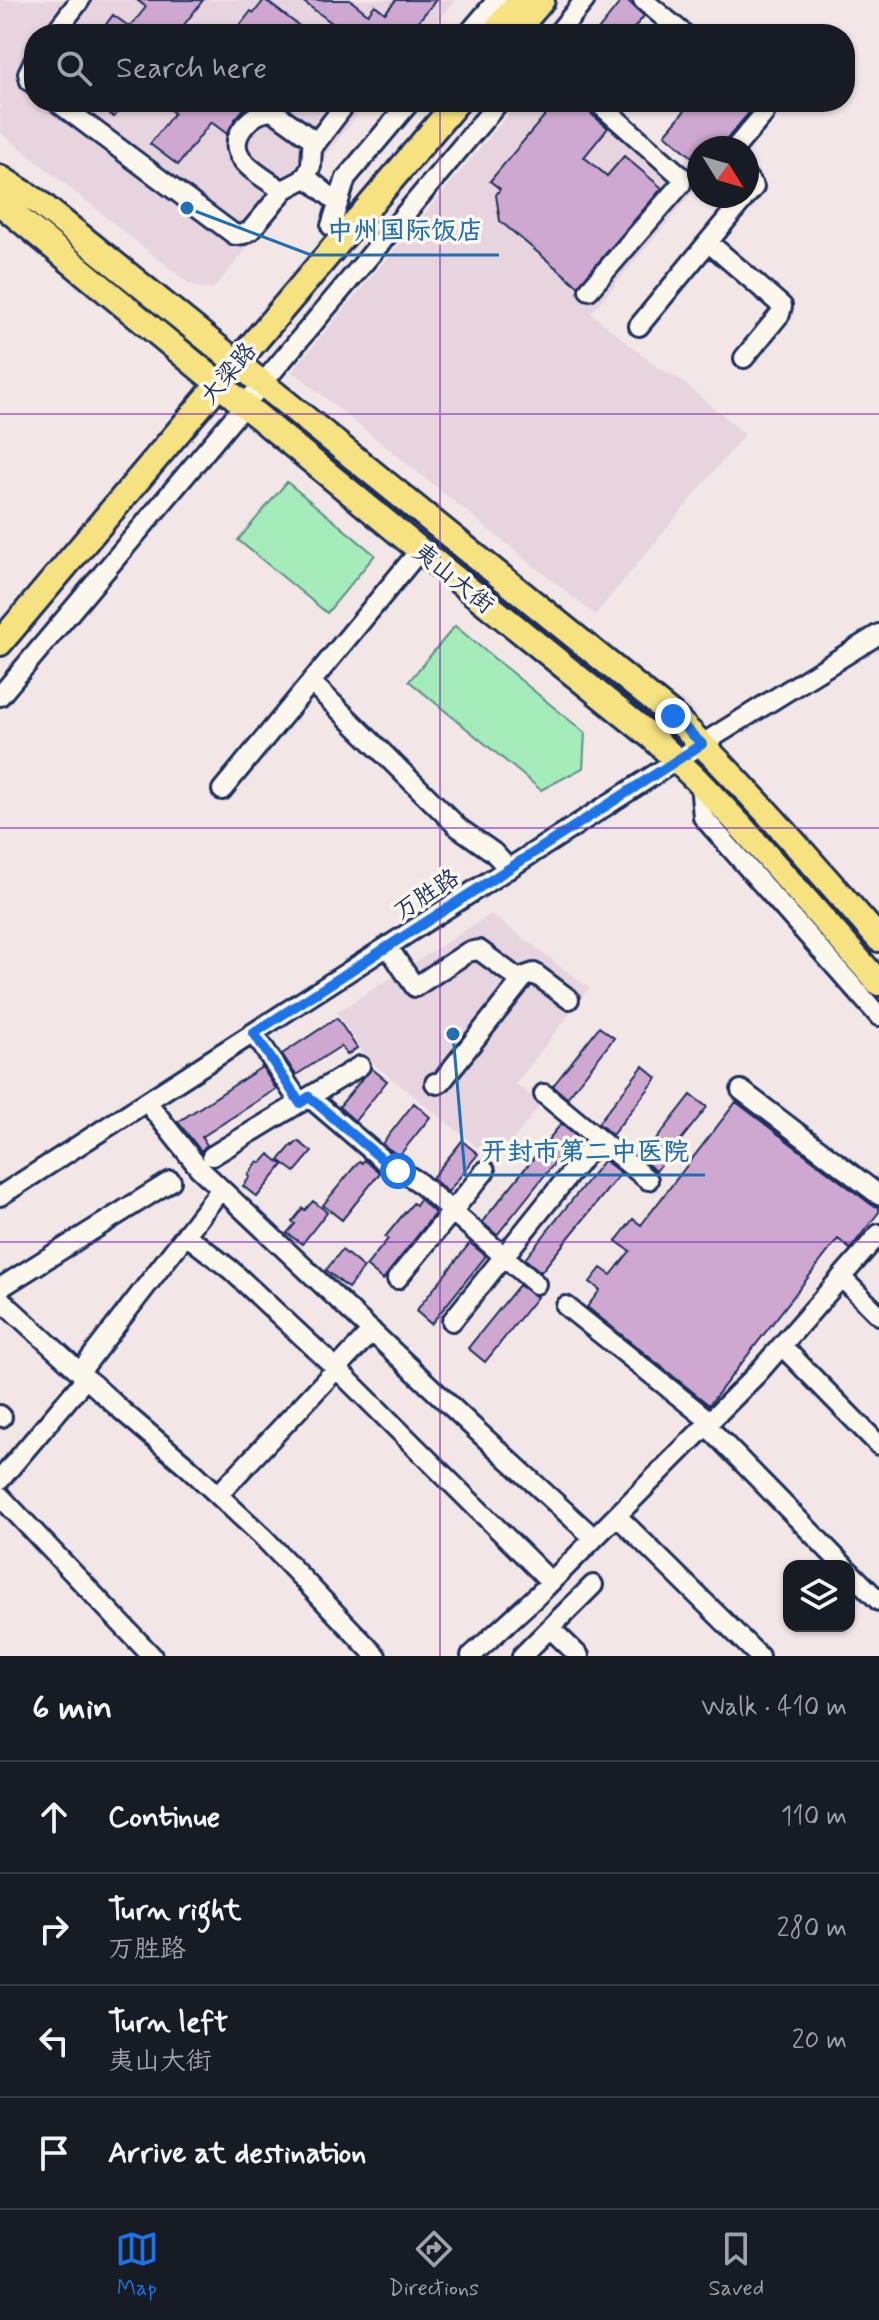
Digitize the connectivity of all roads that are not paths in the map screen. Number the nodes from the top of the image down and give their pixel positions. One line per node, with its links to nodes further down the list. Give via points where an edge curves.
1 (78, 0): 7 (street)
2 (497, 0): 8 (street)
3 (521, 0): 9 (main road)
4 (542, 0): 10 (main road)
5 (585, 0): 11 (street)
6 (643, 0): 12 (street)
7 (61, 24)
8 (477, 24)
9 (501, 24)
10 (522, 24)
11 (565, 24)
12 (672, 24)
13 (70, 112): 27 (street, via 235,235 251,230)
14 (266, 112): 27 (street, via 251,118 236,144 240,158)
15 (274, 112): 24 (street)
16 (339, 112): 24 (street)
17 (402, 112): 30 (street, via 346,178)
18 (427, 112): 30 (main road, 大梁路)
19 (448, 112): 34 (main road, 大梁路)
20 (491, 112): 37 (street)
21 (608, 112): 32 (street, via 682,177)
22 (765, 112): 23 (street)
23 (745, 136)
24 (316, 142): 25 (street)
25 (305, 176): 27 (street); 30 (street)
26 (0, 178): 34 (main road, 夷山大街, via 38,202)
27 (283, 191)
28 (0, 203): 36 (main road, 夷山大街)
29 (737, 208): 31 (street)
30 (335, 214): 34 (main road, 大梁路)
31 (708, 242): 33 (street); 35 (street, via 782,306)
32 (589, 290)
33 (639, 326)
34 (230, 358): 36 (main road, 大梁路); 37 (main road, 夷山大街)
35 (744, 358)
36 (213, 379): 38 (main road, 夷山大街); 40 (main road, 大梁路); 42 (main road, 大梁路)
37 (262, 384): 38 (street); 45 (main road, 夷山大街)
38 (245, 405): 39 (main road, 夷山大街); 44 (street)
39 (420, 550): 43 (street); 46 (main road, 夷山大街)
40 (0, 618)
41 (879, 634): 45 (street, 万胜路)
42 (0, 643)
43 (311, 682): 48 (street); 49 (street, via 459,828)
44 (0, 696)
45 (702, 744): 46 (street, 万胜路); 50 (main road, 夷山大街)
46 (677, 760): 47 (main road, 夷山大街); 49 (street, 万胜路)
47 (700, 783): 53 (main road, 夷山大街); 55 (street, via 703,817)
48 (222, 790)
49 (509, 869): 51 (street, 万胜路)
50 (879, 939)
51 (388, 947): 52 (street, via 415,987 479,950); 56 (street, 万胜路)
52 (521, 981): 54 (street, via 534,973); 58 (street, via 442,1081)
53 (879, 983)
54 (569, 999)
55 (879, 1016)
56 (254, 1033): 61 (street); 62 (street, 万胜路)
57 (360, 1066): 61 (street)
58 (435, 1083)
59 (741, 1090): 69 (street)
60 (544, 1094): 63 (street)
61 (305, 1100): 64 (street); 71 (street)
62 (147, 1102): 68 (street); 70 (street, 万胜路)
63 (598, 1139): 66 (street); 74 (street)
64 (212, 1156)
65 (485, 1171): 71 (street)
66 (648, 1180)
67 (171, 1181): 78 (street)
68 (221, 1189): 73 (street); 83 (street)
69 (879, 1195)
70 (0, 1196)
71 (452, 1212): 74 (street); 76 (street)
72 (879, 1234): 75 (street)
73 (186, 1235): 85 (street); 86 (street)
74 (504, 1256): 77 (street); 82 (street)
75 (841, 1277): 81 (street); 84 (street)
76 (397, 1279)
77 (536, 1284)
78 (0, 1288)
79 (0, 1299): 86 (street)
80 (566, 1306): 87 (street)
81 (879, 1315)
82 (452, 1321)
83 (372, 1331): 85 (street); 93 (street)
84 (782, 1346): 87 (street); 88 (street)
85 (337, 1369): 90 (street); 96 (street)
86 (83, 1375): 89 (street); 90 (street)
87 (709, 1424): 92 (street); 94 (street)
88 (879, 1445)
89 (0, 1480)
90 (218, 1495): 101 (street)
91 (0, 1496): 100 (street)
92 (617, 1516): 93 (street); 105 (street)
93 (594, 1538): 96 (street)
94 (838, 1560)
95 (855, 1577): 98 (street)
96 (551, 1582): 102 (street)
97 (593, 1585): 99 (street)
98 (879, 1601)
99 (550, 1628): 103 (street); 104 (street)
100 (152, 1656)
101 (376, 1656)
102 (471, 1656)
103 (522, 1656)
104 (579, 1656)
105 (759, 1656)

